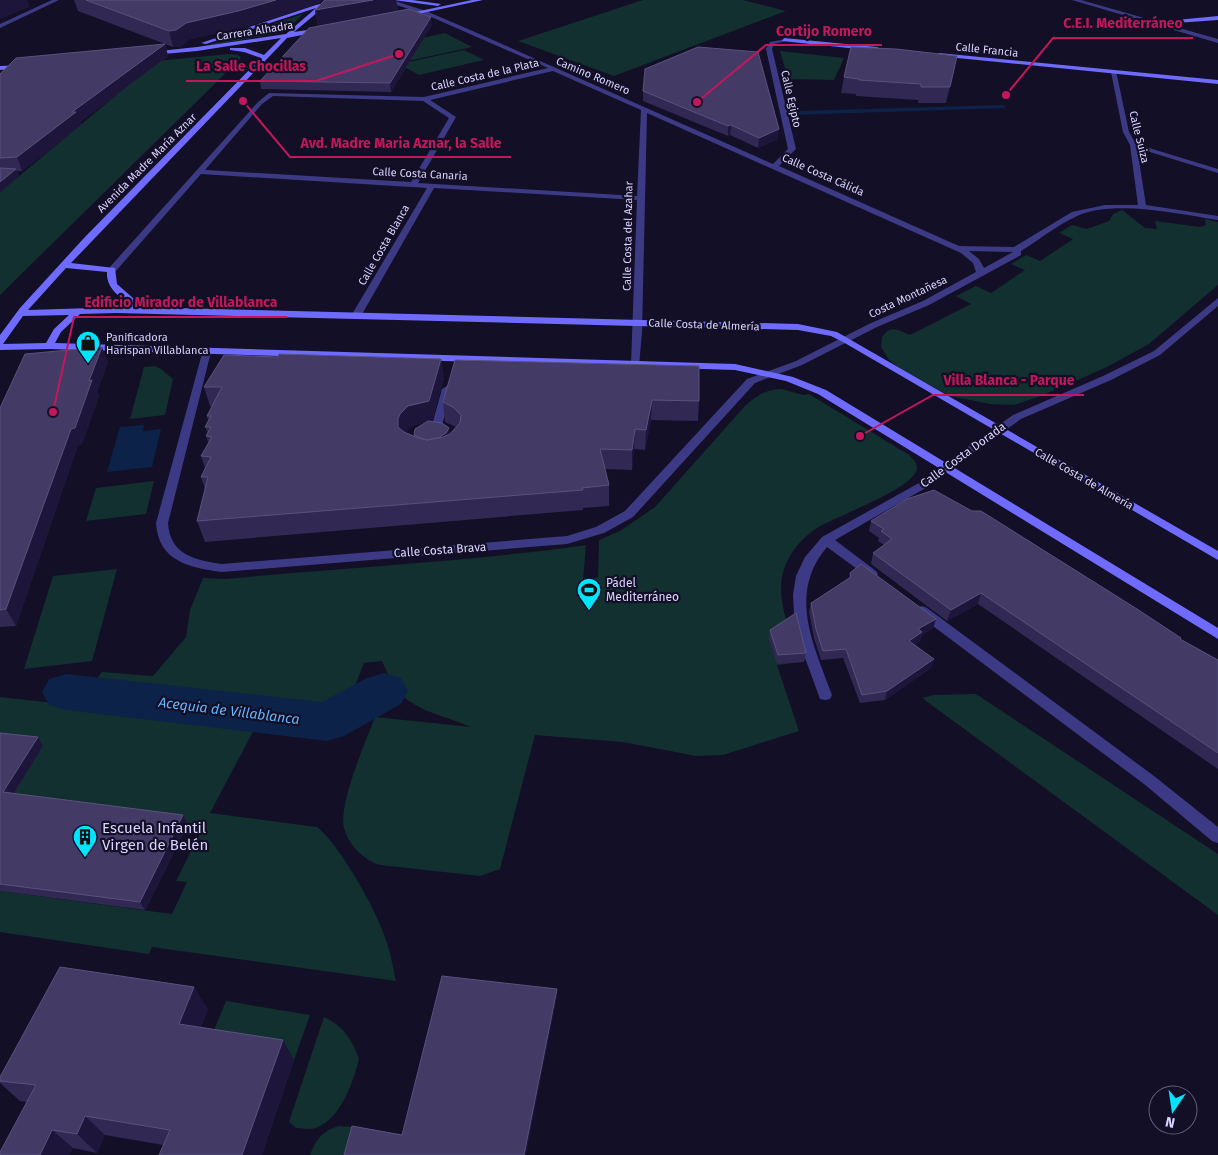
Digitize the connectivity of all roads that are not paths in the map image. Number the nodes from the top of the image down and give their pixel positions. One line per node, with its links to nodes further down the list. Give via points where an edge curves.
1 (56, 0): 8 (street)
2 (343, 0): 10 (street, Carrera Alhadra)
3 (385, 0): 6 (street)
4 (480, 0): 9 (street)
5 (1075, 0): 16 (street)
6 (394, 1): 9 (street); 11 (street, Camino Romero); 11 (street, via 401,9 399,15)
7 (28, 4): 8 (street)
8 (46, 4): 13 (street)
9 (458, 4): 11 (street)
10 (320, 7): 14 (street); 19 (street, Avenida Madre María Aznar); 22 (street, Carrera Alhadra)
11 (424, 12): 28 (street, Camino Romero)
12 (7, 15): 13 (street)
13 (21, 16): 17 (street)
14 (320, 16)
15 (1218, 18): 16 (street)
16 (1148, 23): 20 (street)
17 (0, 26)
18 (327, 29): 19 (street, Carrera Alhadra)
19 (285, 37): 22 (street, Carrera Alhadra); 25 (street, Avenida Madre María Aznar)
20 (1218, 41)
21 (882, 50): 34 (street, Calle Egipto, via 784,40 772,43 769,49 792,149)
22 (178, 51): 23 (street, Carrera Alhadra); 25 (street, Carrera Alhadra, via 240,50)
23 (142, 54)
24 (930, 54): 29 (street, Calle Francia)
25 (266, 58): 44 (street, Avenida Madre María Aznar)
26 (28, 65): 27 (street)
27 (0, 68)
28 (552, 69): 31 (street, Calle Costa de la Plata); 32 (street, Camino Romero)
29 (1114, 72): 30 (street, Calle Francia); 33 (street, Calle Suiza, via 1126,132)
30 (1218, 82)
31 (424, 99): 36 (street, Calle Costa de la Plata, via 271,94); 37 (street, via 453,117)
32 (644, 109): 34 (street, Calle Costa Cálida); 39 (street, Calle Costa del Azahar)
33 (1133, 145): 35 (street); 40 (street, Calle Suiza)
34 (775, 166): 42 (street, Calle Costa Cálida)
35 (1218, 171)
36 (200, 172): 37 (street, Calle Costa Canaria); 45 (street)
37 (414, 184): 38 (street, Calle Costa Canaria)
38 (432, 185): 39 (street, Calle Costa Canaria); 51 (street, Calle Costa Blanca)
39 (639, 198): 52 (street, Calle Costa del Azahar)
40 (1142, 207): 41 (street, Costa Montañesa); 43 (street, Costa Montañesa, via 1112,206 1075,214)
41 (1218, 218)
42 (957, 248): 43 (street); 46 (street, Calle Costa Cálida, via 978,262 982,268)
43 (1016, 250): 46 (street, Costa Montañesa, via 1018,253)
44 (64, 265): 45 (street); 50 (street, Avenida Madre María Aznar)
45 (112, 270): 48 (street, via 111,278 116,288 130,300)
46 (980, 275): 53 (street, Costa Montañesa)
47 (1218, 301): 62 (street, Calle Costa Dorada, via 1149,358 1016,417)
48 (130, 310): 49 (street, Calle Costa de Almería); 51 (street, Calle Costa de Almería)
49 (77, 312): 50 (street, Calle Costa de Almería); 55 (street, via 57,330)
50 (20, 314): 54 (street, Avenida Madre María Aznar)
51 (356, 316): 52 (street, Calle Costa de Almería)
52 (638, 323): 53 (street, Calle Costa de Almería, via 808,328); 58 (street, Calle Costa del Azahar)
53 (846, 340): 60 (street, Calle Costa Brava, via 799,363); 62 (street, Calle Costa de Almería)
54 (0, 342)
55 (49, 346): 56 (street); 57 (street)
56 (0, 347)
57 (206, 352): 59 (street); 60 (street, Calle Costa Brava, via 161,530 168,546 179,557 222,568 567,540 600,530 629,514 751,381)
58 (636, 364): 59 (street); 60 (street, via 735,367)
59 (454, 367): 61 (street, via 433,425)
60 (769, 373): 63 (street, via 822,392)
61 (450, 428)
62 (999, 430): 63 (street, Calle Costa Dorada); 66 (street, Calle Costa de Almería)
63 (945, 468): 64 (street, Calle Costa Dorada, via 932,480); 70 (street)
64 (826, 540): 68 (street); 71 (street, Calle Costa Dorada, via 814,550 805,565 798,592 800,620)
65 (1218, 548): 66 (street)
66 (1205, 549): 67 (street, Calle Costa de Almería)
67 (1218, 556)
68 (879, 580)
69 (910, 602): 72 (street, via 1149,780)
70 (1218, 634)
71 (825, 695)
72 (1218, 836)

